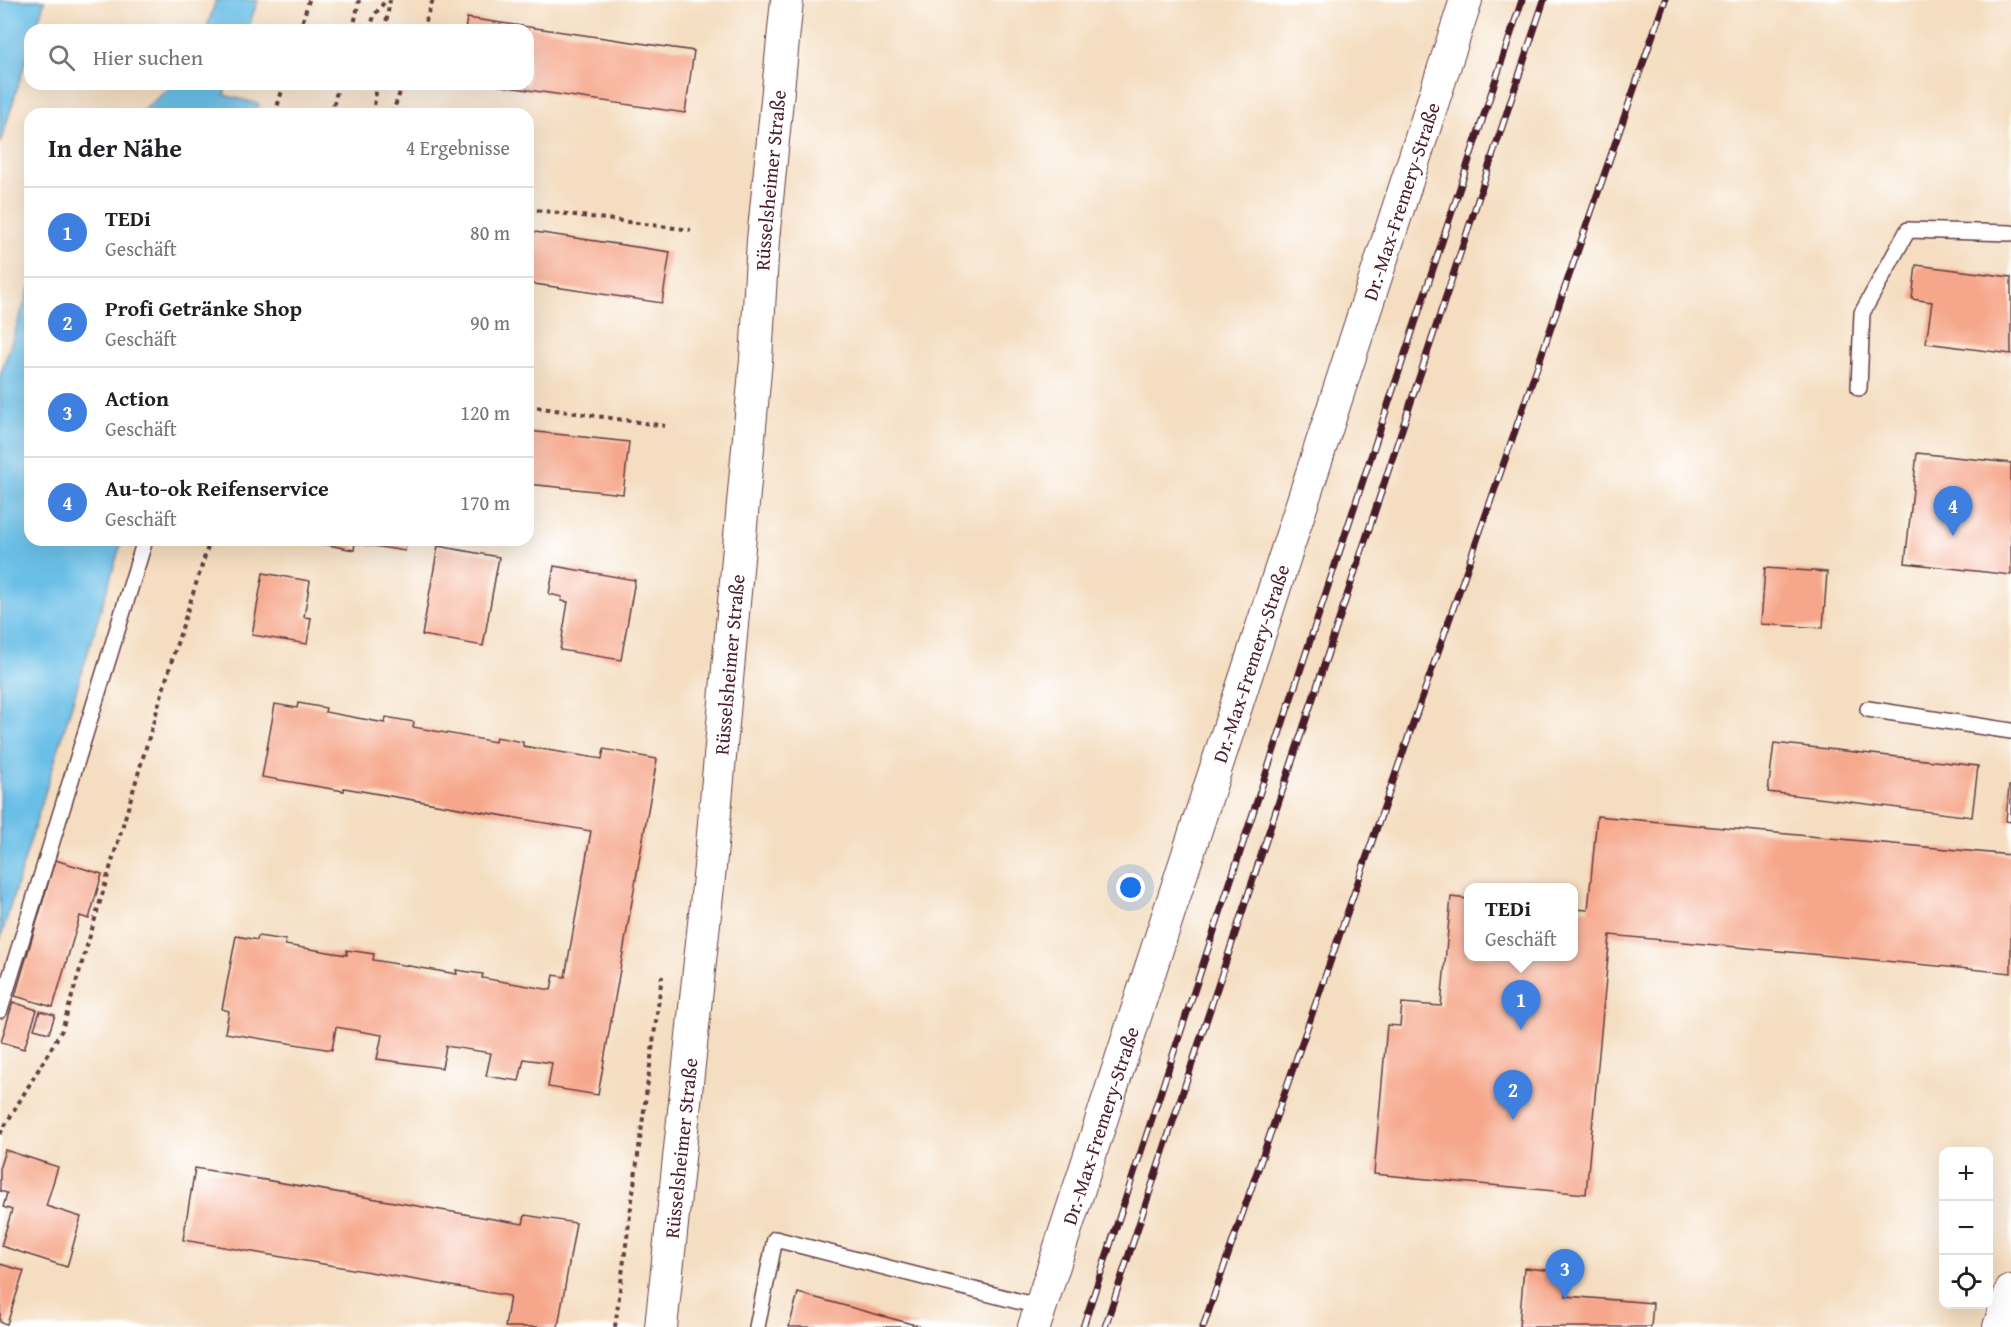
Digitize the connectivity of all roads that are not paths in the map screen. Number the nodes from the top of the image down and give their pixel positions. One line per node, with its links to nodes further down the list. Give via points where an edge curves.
1 (787, 0): 11 (street, Rüsselsheimer Straße, via 710,867)
2 (1466, 0): 10 (street, Dr.-Max-Fremery-Straße)
3 (2011, 233): 4 (lane, via 1908,231 1862,313)
4 (1859, 388)
5 (143, 546): 8 (lane)
6 (1868, 710): 7 (lane)
7 (2011, 731)
8 (0, 1010)
9 (2011, 1291): 13 (street)
10 (1038, 1317): 12 (lane, via 775,1239)
11 (661, 1327)
12 (757, 1327)
13 (1999, 1327)

